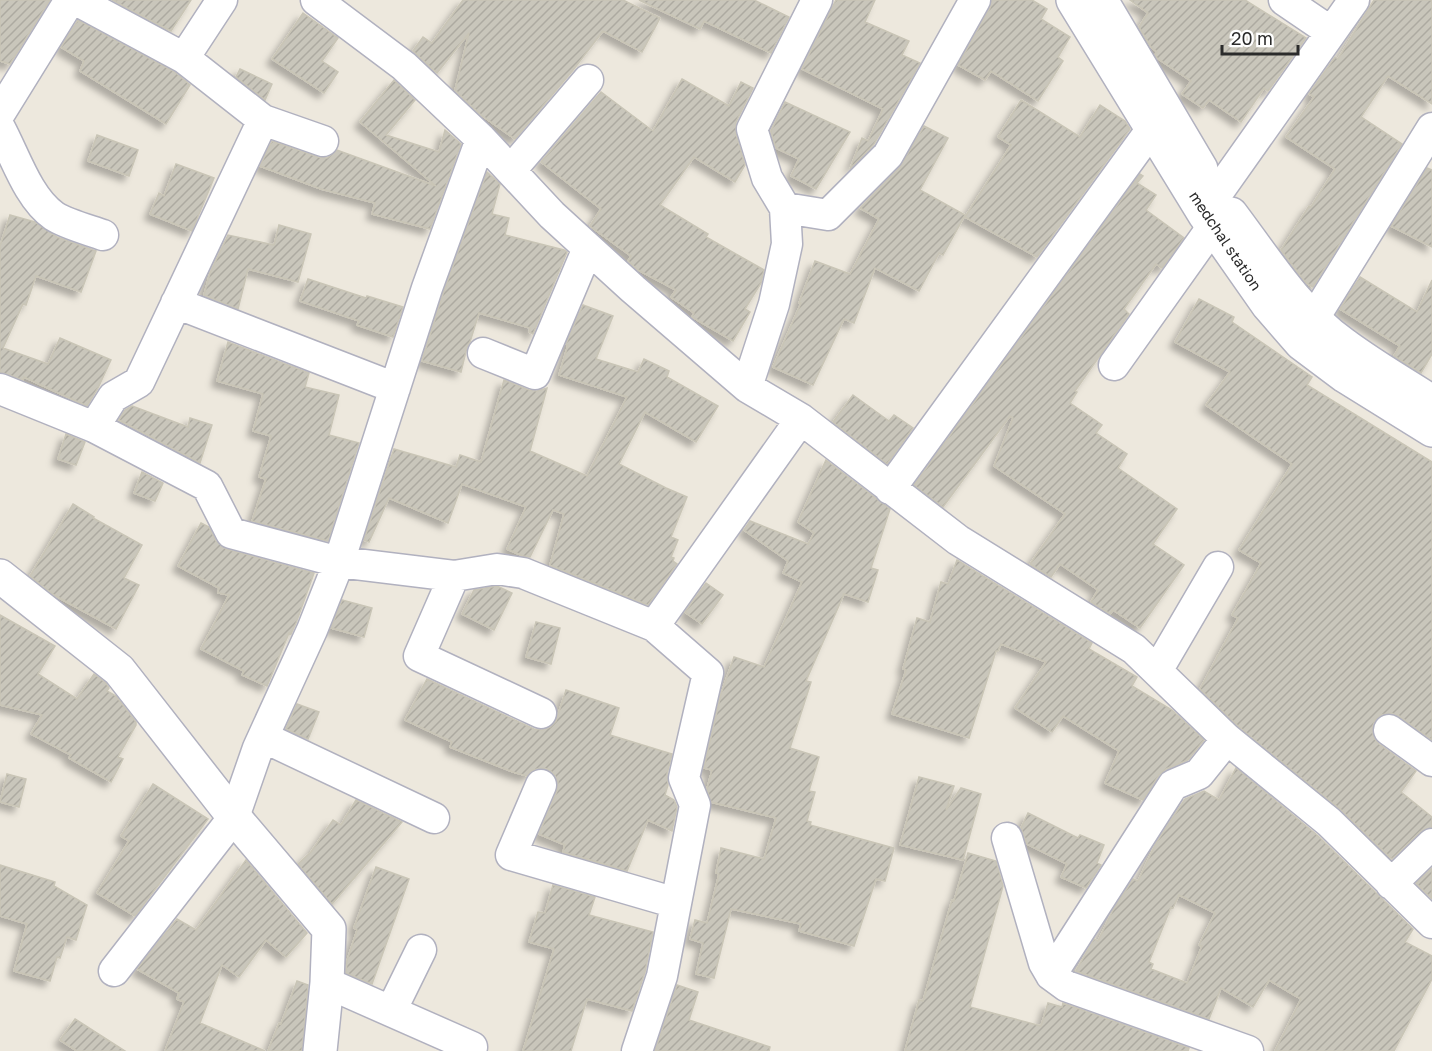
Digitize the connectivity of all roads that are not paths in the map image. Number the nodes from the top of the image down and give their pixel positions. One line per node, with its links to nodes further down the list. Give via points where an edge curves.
1 (70, 0): 14 (street)
2 (76, 0): 12 (street)
3 (222, 0): 12 (street)
4 (316, 0): 19 (street, via 404,66)
5 (817, 0): 22 (street, via 752,129 767,178)
6 (975, 0): 22 (street, via 888,155 828,215)
7 (1073, 0): 18 (street, medchal station)
8 (1101, 0): 23 (street, medchal station)
9 (1284, 0): 11 (street)
10 (1354, 0): 11 (street)
11 (1331, 32): 23 (street)
12 (184, 58): 15 (street)
13 (588, 80): 21 (street)
14 (0, 113)
15 (263, 120): 20 (street); 26 (street)
16 (0, 128): 24 (street, via 28,188 54,216)
17 (1432, 128): 27 (street)
18 (1151, 130): 23 (street, medchal station); 37 (street)
19 (481, 139): 21 (street); 31 (street)
20 (323, 141)
21 (510, 171): 25 (street)
22 (785, 208): 30 (street, via 787,244 774,304)
23 (1215, 210): 27 (street, medchal station); 29 (street); 36 (street, medchal station, via 1268,305 1301,343 1345,376)
24 (103, 235)
25 (588, 248): 28 (street, via 536,374); 30 (street)
26 (176, 303): 31 (street); 35 (street, via 139,382 113,397)
27 (1314, 318): 33 (street, medchal station, via 1341,343)
28 (483, 353)
29 (1114, 365)
30 (747, 387): 34 (street)
31 (395, 388): 38 (street)
32 (0, 389): 35 (street)
33 (1432, 402)
34 (801, 419): 37 (street); 42 (street)
35 (94, 427): 38 (street, via 207,486 231,533)
36 (1432, 430)
37 (890, 489): 43 (street, via 958,540 1134,649)
38 (339, 562): 41 (street); 46 (street)
39 (1218, 567): 43 (street)
40 (0, 576): 50 (street, via 119,670)
41 (454, 576): 42 (street, via 497,569 523,573); 44 (street, via 419,656)
42 (654, 626): 55 (street, via 708,673 684,778 695,806)
43 (1157, 671): 47 (street)
44 (541, 713)
45 (1389, 730): 48 (street)
46 (263, 737): 50 (street); 51 (street)
47 (1227, 739): 54 (street, via 1329,822); 59 (street, via 1199,774 1173,785)
48 (1432, 761)
49 (541, 785): 55 (street, via 511,855)
50 (234, 817): 58 (street); 60 (street, via 328,929)
51 (434, 818)
52 (1007, 838): 59 (street)
53 (1432, 844): 54 (street)
54 (1391, 884): 56 (street)
55 (676, 903): 64 (street, via 662,976)
56 (1432, 923)
57 (421, 950): 61 (street)
58 (114, 971)
59 (1051, 975): 65 (street, via 1066,986)
60 (327, 983): 61 (street); 63 (street)
61 (391, 1011): 62 (street)
62 (472, 1047)
63 (320, 1051)
64 (637, 1051)
65 (1248, 1051)

